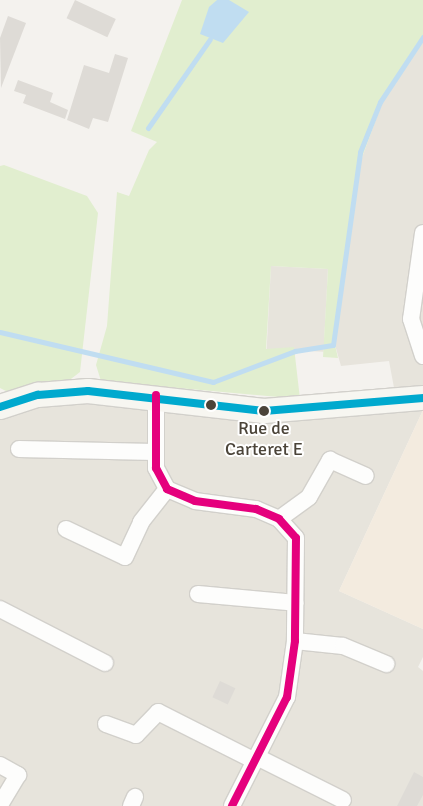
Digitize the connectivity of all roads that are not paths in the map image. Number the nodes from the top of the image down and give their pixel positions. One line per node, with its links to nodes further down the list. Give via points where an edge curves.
1 (423, 233): 2 (street, via 411,319)
2 (423, 356)
3 (156, 395): 4 (main road, via 264,411); 5 (main road, via 88,391 38,395); 7 (street)
4 (423, 398)
5 (0, 407)
6 (19, 449): 7 (street)
7 (154, 452): 9 (street, via 156,468)
8 (366, 476): 10 (street, via 330,460 309,496)
9 (167, 489): 10 (street, via 195,501 256,508); 11 (street, via 140,522 125,556)
10 (279, 519): 13 (street, via 296,538)
11 (66, 529)
12 (198, 594): 13 (street)
13 (296, 603): 15 (street)
14 (0, 609): 16 (street)
15 (295, 641): 17 (street, via 343,646); 19 (street, via 287,697)
16 (105, 663)
17 (386, 664)
18 (106, 724): 19 (street, via 136,735 158,712)
19 (256, 759): 21 (street); 23 (street)
20 (0, 765): 22 (street, via 18,774)
21 (343, 800)
22 (0, 805)
23 (232, 806)

